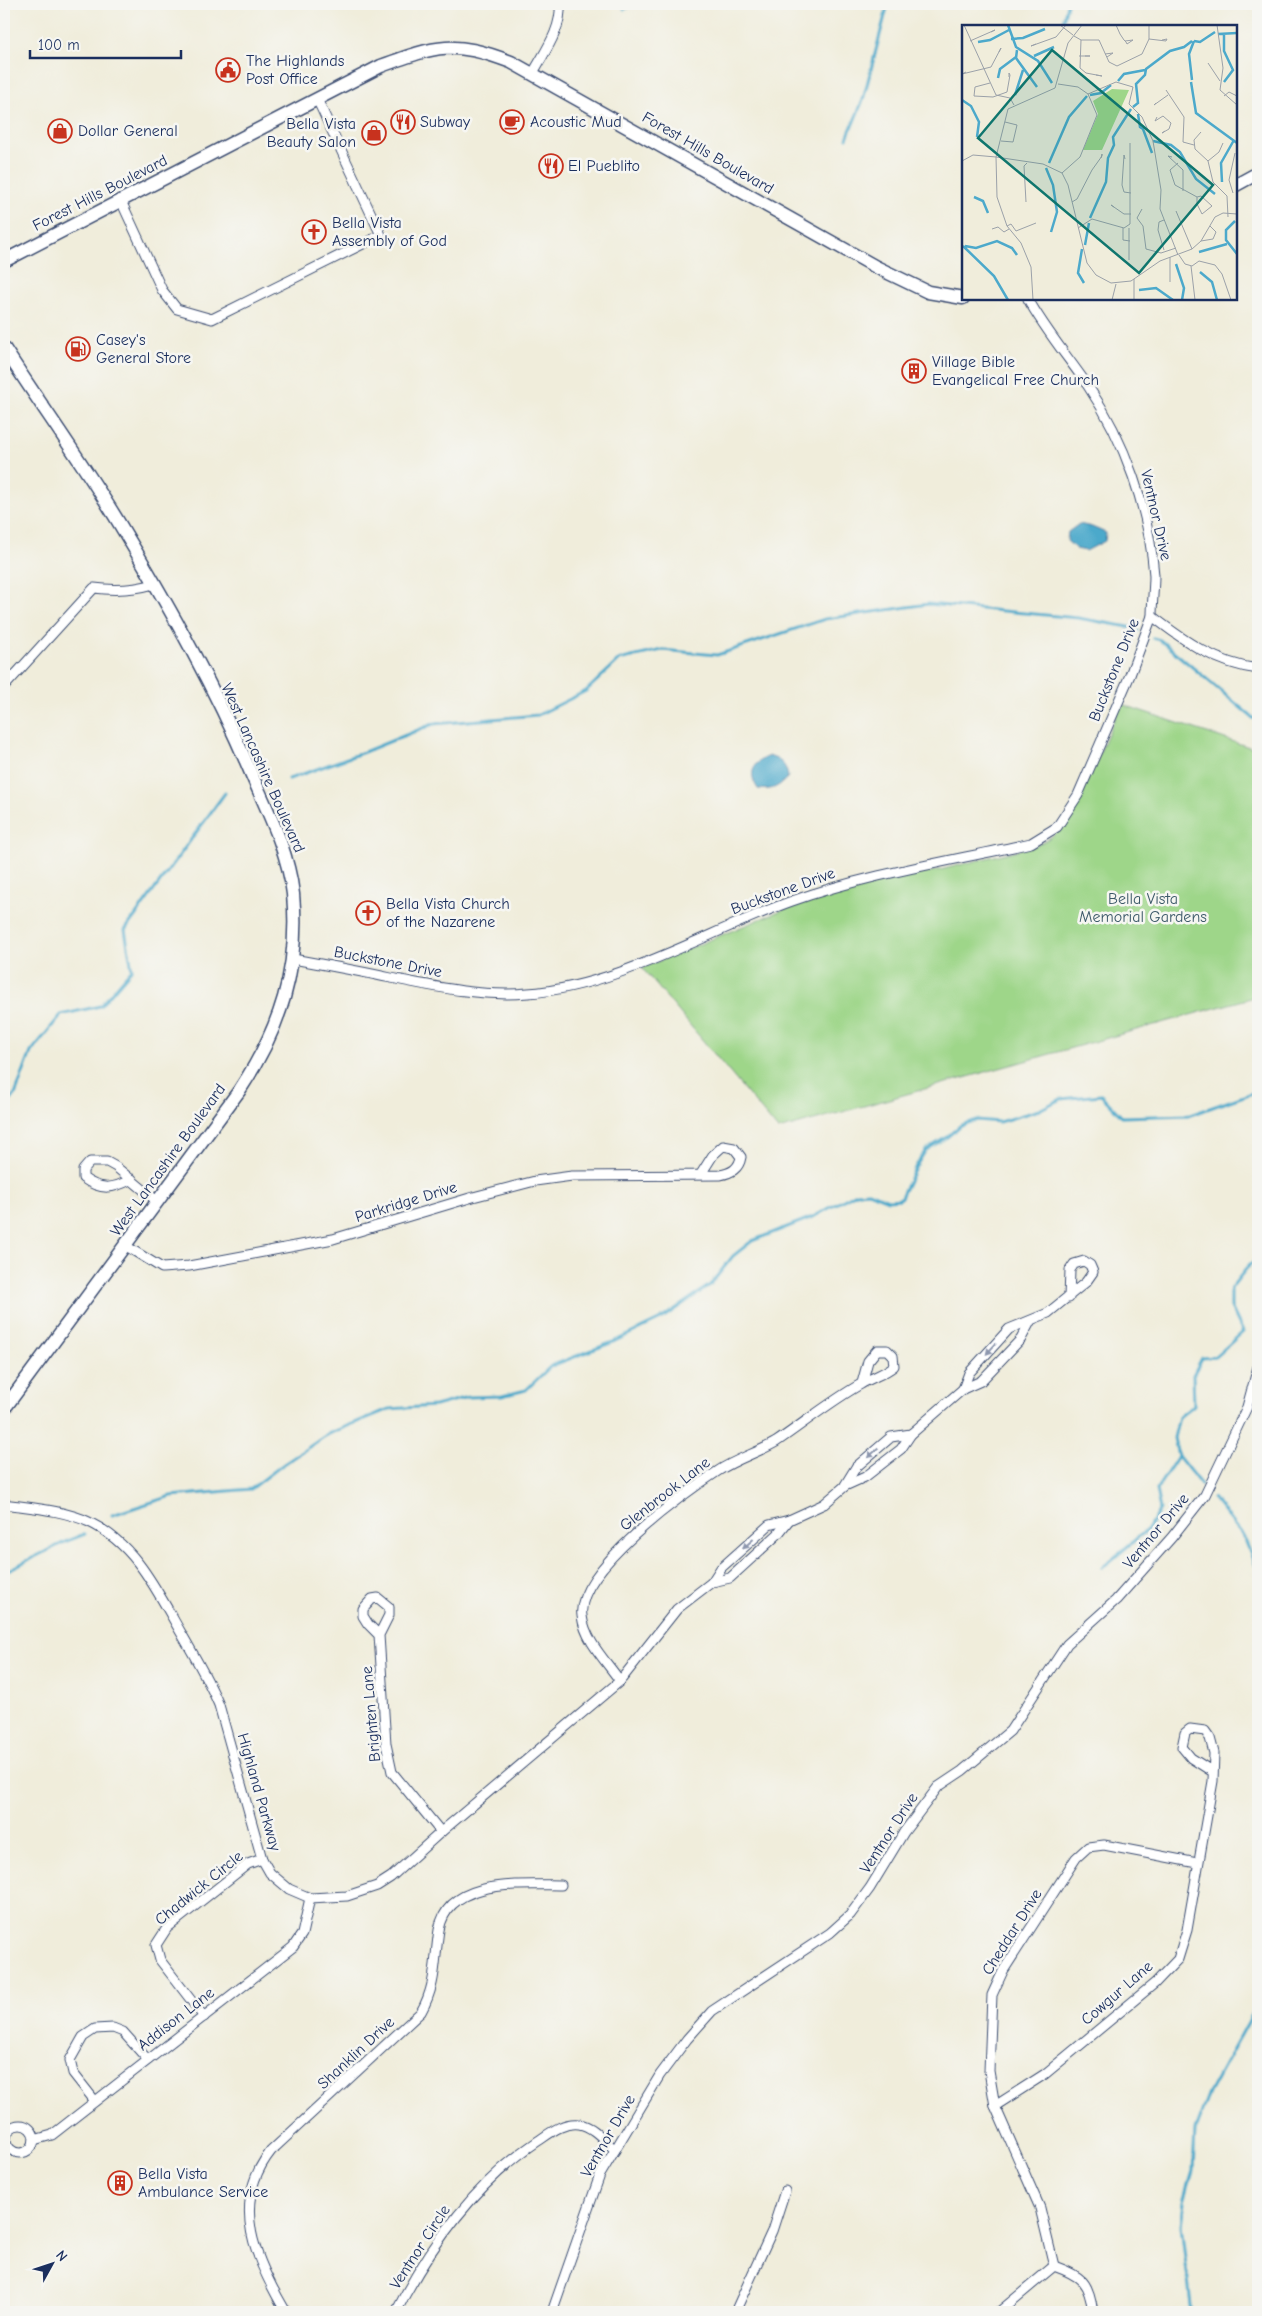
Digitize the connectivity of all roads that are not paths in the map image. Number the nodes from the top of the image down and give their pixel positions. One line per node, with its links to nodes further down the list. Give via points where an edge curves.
1 (560, 4): 2 (street, via 561,16 552,40)
2 (533, 72): 3 (main road, Forest Hills Boulevard, via 480,50 452,46 424,50 381,66); 8 (main road, Forest Hills Boulevard, via 876,268 928,292)
3 (317, 99): 6 (main road, Forest Hills Boulevard); 6 (street, via 381,235 212,319 177,309 162,290)
4 (1258, 173): 5 (main road)
5 (1237, 184)
6 (121, 201): 7 (main road, Forest Hills Boulevard)
7 (4, 261)
8 (962, 298)
9 (1029, 300): 12 (street, Ventnor Drive, via 1105,413 1137,485 1154,576)
10 (4, 348): 11 (main road, West Lancashire Boulevard, via 125,531)
11 (154, 584): 14 (street, via 133,590 94,588); 15 (main road, West Lancashire Boulevard, via 235,736 287,860 293,896)
12 (1152, 616): 13 (street, via 1185,643 1217,658); 15 (street, Buckstone Drive, via 1078,795 1057,827 1031,843 834,887 594,982 559,990 527,994 483,993 428,986)
13 (1258, 670)
14 (4, 687)
15 (293, 959): 18 (main road, West Lancashire Boulevard, via 279,1019 260,1060)
16 (701, 1174): 19 (street, Parkridge Drive, via 572,1176 535,1181 333,1239 189,1266 162,1268)
17 (132, 1179): 17 (street, via 106,1162 90,1162 83,1170 83,1178 95,1187 120,1185); 18 (street)
18 (158, 1202): 19 (main road, West Lancashire Boulevard)
19 (126, 1246): 25 (main road, West Lancashire Boulevard)
20 (1068, 1298): 21 (street, Highland Parkway)
21 (1030, 1322): 24 (street, Highland Parkway, via 1021,1340 981,1381); 24 (street, Highland Parkway, one-way to 24, via 1009,1329 969,1373)
22 (1258, 1367): 44 (street, Ventnor Drive, via 1246,1406 1205,1495 1172,1537 1116,1600 1067,1644 1010,1730 938,1787 904,1832 850,1916 830,1933 712,2011 660,2075)
23 (862, 1383): 32 (street, Glenbrook Lane, via 774,1443 720,1470 662,1512 617,1551 584,1598 582,1615 588,1636)
24 (963, 1389): 26 (street, Highland Parkway)
25 (4, 1410)
26 (911, 1434): 27 (street, Highland Parkway, via 901,1449 865,1478); 27 (street, Highland Parkway, one-way to 27, via 891,1438 856,1467)
27 (845, 1486): 29 (street, Highland Parkway, via 824,1504)
28 (4, 1504): 35 (street, Highland Parkway, via 66,1513 89,1522 117,1539 145,1569 219,1705)
29 (789, 1520): 30 (street, Highland Parkway, via 730,1578); 30 (street, Highland Parkway, one-way to 30, via 769,1525 720,1568)
30 (712, 1582): 32 (street, Highland Parkway, via 676,1609)
31 (379, 1635): 34 (street, Brighten Lane, via 386,1744 392,1772)
32 (620, 1681): 34 (street, Highland Parkway)
33 (1213, 1772): 33 (street, via 1214,1753 1210,1738 1205,1731 1190,1729 1185,1733 1182,1747 1191,1758); 36 (street)
34 (441, 1832): 38 (street, Highland Parkway, via 377,1886 347,1896)
35 (262, 1859): 38 (street, Highland Parkway, via 270,1873 289,1889); 39 (street, Chadwick Circle, via 248,1864 167,1928 156,1945 160,1960)
36 (1197, 1863): 42 (street, Cowgur Lane, via 1187,1930 1178,1959 1155,1983 1045,2074); 42 (street, Cheddar Drive, via 1104,1845 1088,1847 1076,1858 1003,1971 992,1995 989,2071)
37 (561, 1885): 47 (street, Shanklin Drive, via 499,1886 477,1891 448,1908 439,1930 434,1985 421,2012 263,2161 250,2196 249,2220 266,2279)
38 (310, 1898): 39 (street, Addison Lane, via 302,1934 293,1947)
39 (204, 2017): 40 (street, Addison Lane)
40 (148, 2060): 41 (street, Addison Lane); 41 (street, via 123,2032 113,2028 95,2029 83,2037 70,2060 73,2072)
41 (95, 2102): 43 (street, Addison Lane, via 52,2135)
42 (995, 2106): 46 (street, Cheddar Drive, via 1040,2208)
43 (34, 2140)
44 (615, 2150): 48 (street, Ventnor Circle, via 593,2130 578,2124 560,2127 527,2148 478,2192 449,2226); 49 (street, Ventnor Drive, via 600,2175)
45 (785, 2191): 50 (street, via 772,2230)
46 (1054, 2266): 51 (street); 52 (street, via 1074,2273 1084,2281)
47 (286, 2312)
48 (396, 2312)
49 (552, 2312)
50 (735, 2312)
51 (999, 2312)
52 (1093, 2312)

